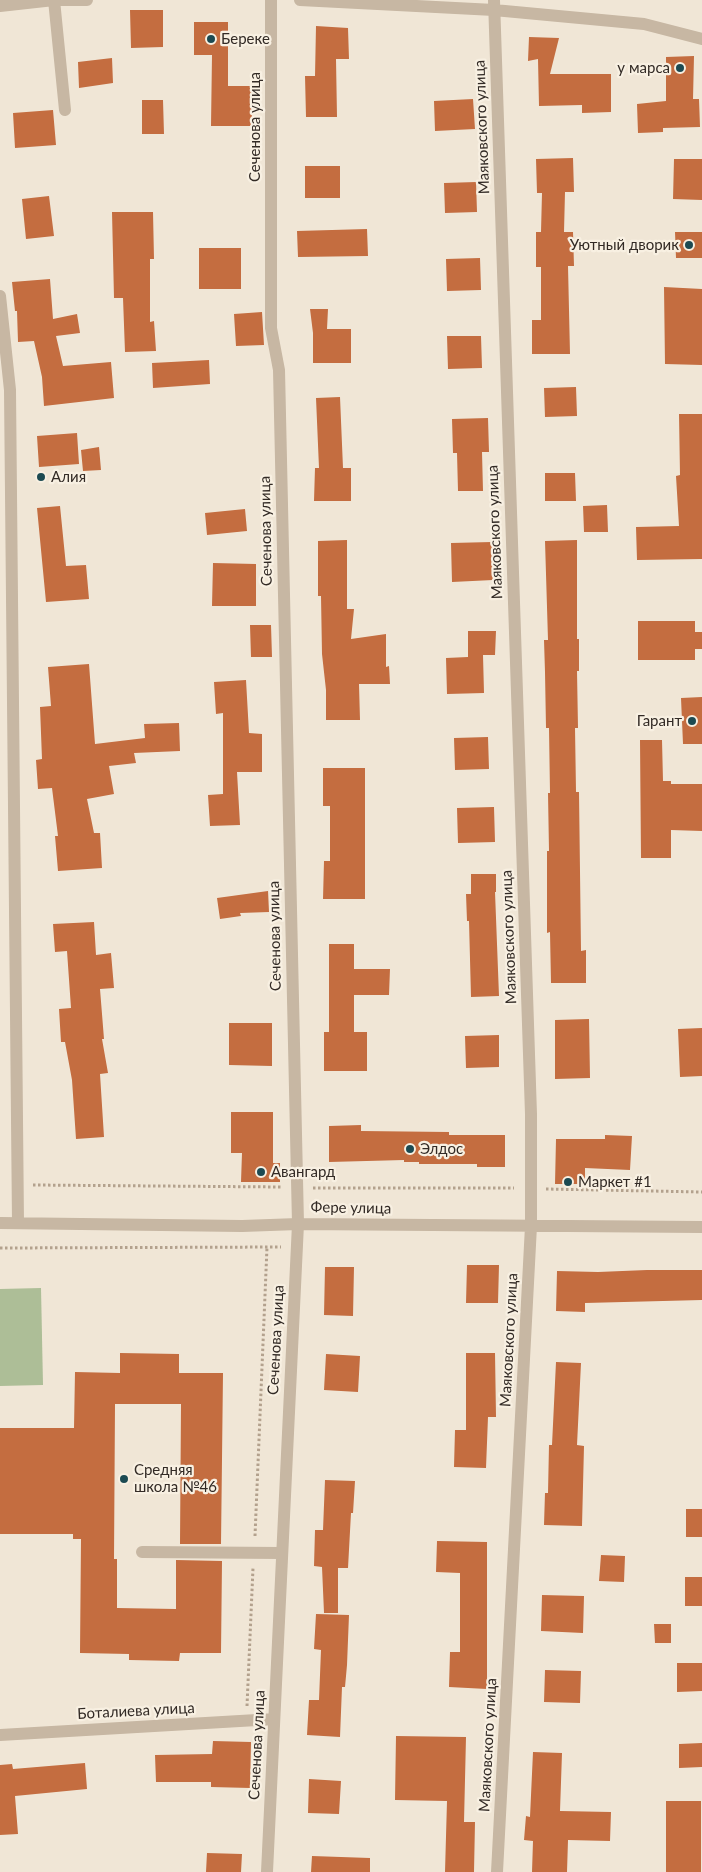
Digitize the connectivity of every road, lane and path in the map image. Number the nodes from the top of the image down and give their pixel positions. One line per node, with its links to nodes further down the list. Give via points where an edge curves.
1 (54, 0): 2 (street); 6 (street); 8 (street)
2 (87, 0)
3 (271, 0): 12 (street, Сеченова улица, via 271,328 279,370)
4 (300, 0): 5 (street)
5 (494, 5): 7 (street, via 644,24); 13 (street, Маяковского улица, via 531,1104)
6 (0, 6)
7 (702, 39)
8 (65, 110)
9 (0, 296): 10 (street)
10 (5, 390): 11 (street)
11 (18, 1185): 12 (path); 16 (street)
12 (297, 1188): 13 (path); 17 (street, Сеченова улица)
13 (530, 1188): 14 (path); 18 (street, Маяковского улица)
14 (702, 1192)
15 (0, 1223): 16 (street, Фере улица)
16 (18, 1223): 17 (street, Фере улица)
17 (298, 1224): 18 (street, Фере улица); 21 (street, Сеченова улица)
18 (531, 1226): 19 (street, Фере улица); 30 (street, Маяковского улица)
19 (702, 1227)
20 (267, 1247): 21 (path); 22 (path); 24 (path)
21 (297, 1247): 25 (street, Сеченова улица)
22 (0, 1248)
23 (142, 1552): 24 (street)
24 (254, 1553): 25 (street); 27 (path)
25 (282, 1553): 26 (street, Сеченова улица)
26 (274, 1719): 27 (street, Боталиева улица); 29 (street, Сеченова улица)
27 (247, 1721): 28 (street, Боталиева улица)
28 (0, 1735)
29 (267, 1872)
30 (497, 1872)

